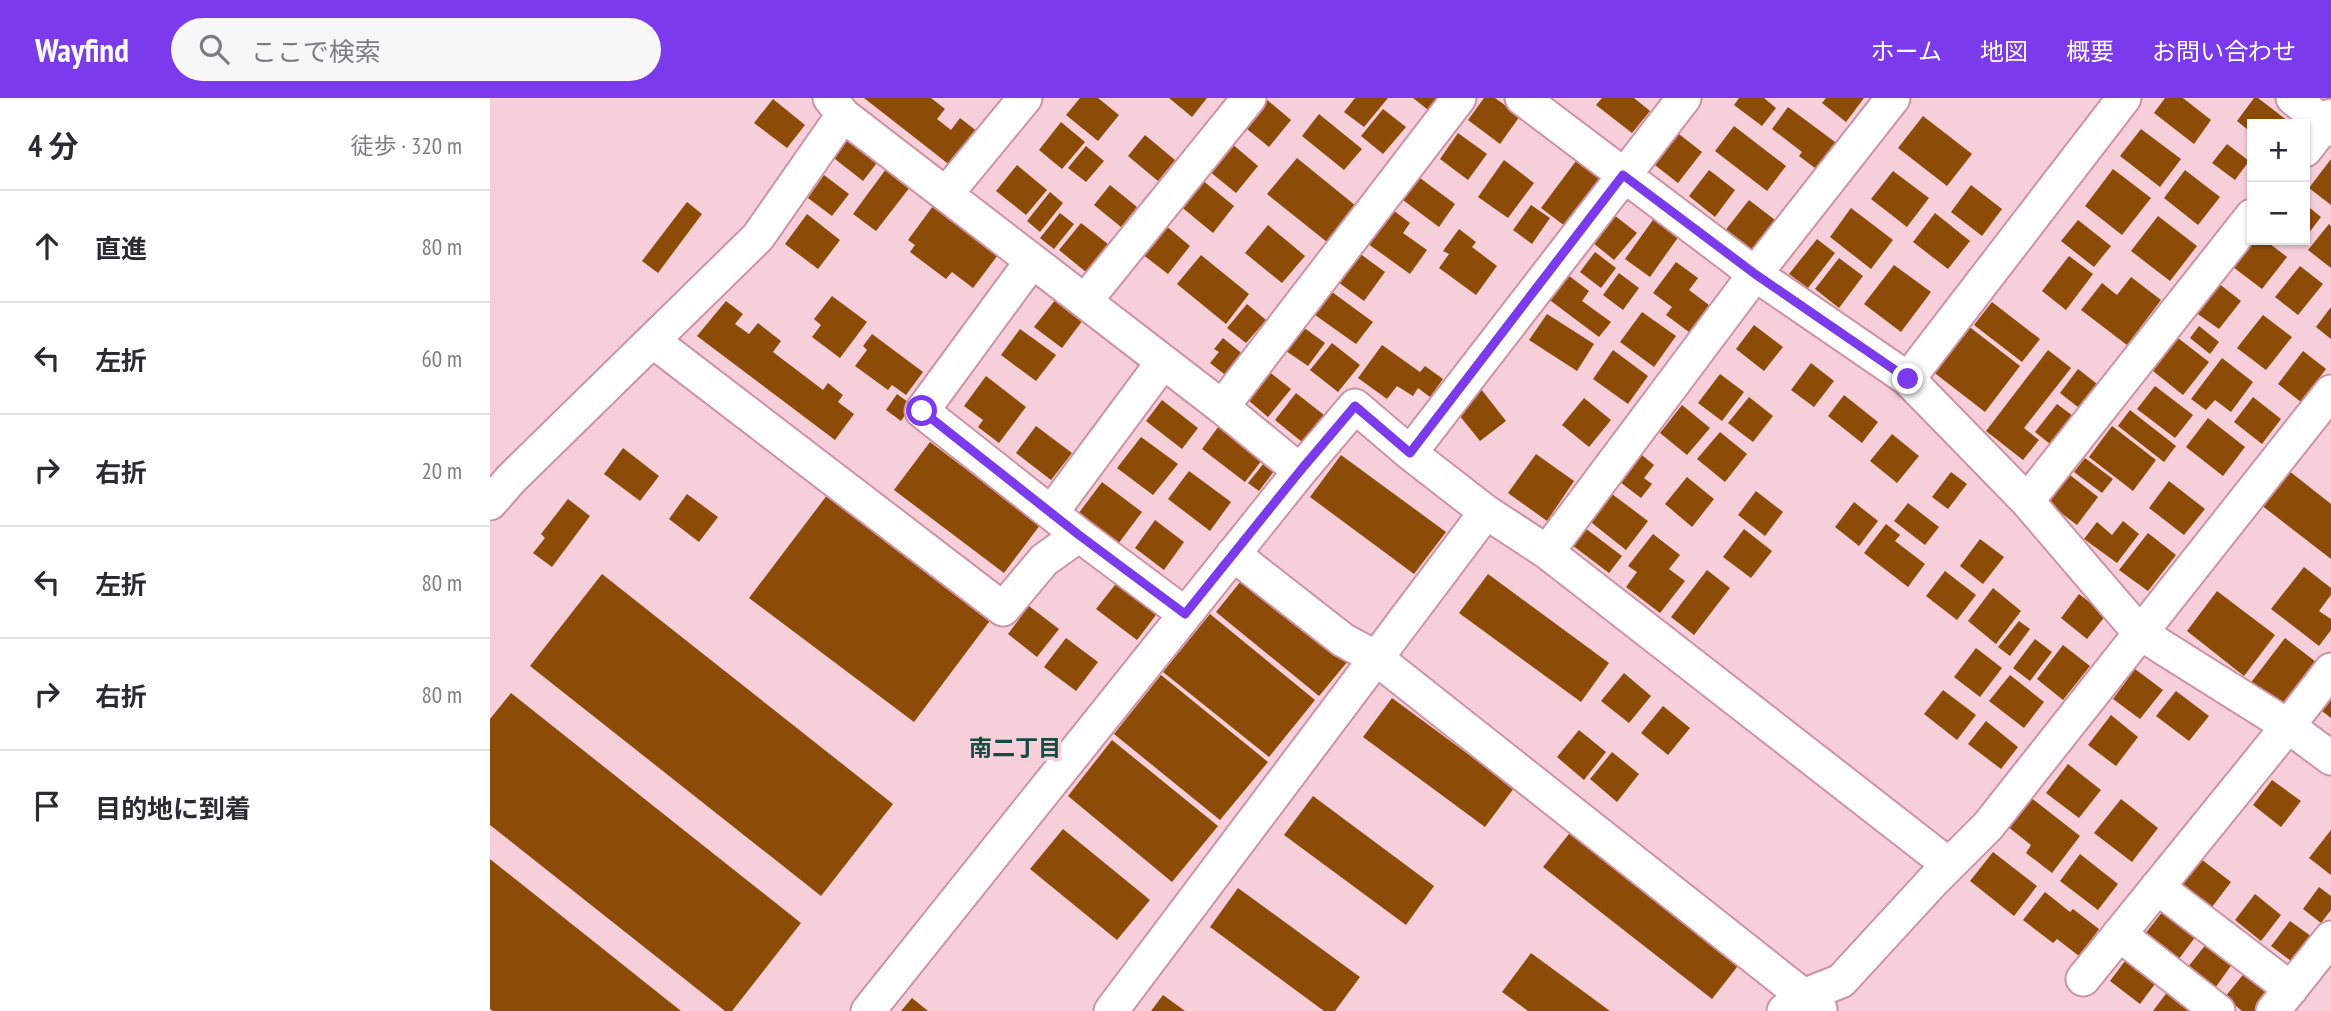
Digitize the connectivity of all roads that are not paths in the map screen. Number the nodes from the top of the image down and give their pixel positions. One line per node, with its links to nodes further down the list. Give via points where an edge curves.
1 (1025, 98): 13 (street)
2 (1249, 98): 17 (street)
3 (1459, 98): 22 (street)
4 (1522, 98): 12 (street)
5 (1684, 98): 12 (street)
6 (1893, 98): 16 (street)
7 (2124, 98): 20 (street)
8 (2293, 98): 10 (street)
9 (836, 106): 13 (street); 18 (street, via 758,237)
10 (2329, 123): 11 (street)
11 (2310, 144)
12 (1623, 175): 16 (street); 23 (street)
13 (946, 194): 15 (street)
14 (2247, 222): 25 (street)
15 (1032, 261): 17 (street); 28 (street, via 922,411)
16 (1755, 274): 20 (street); 30 (street)
17 (1085, 302): 19 (street)
18 (653, 341): 26 (street); 29 (street, via 1003,609 1044,560)
19 (1163, 362): 22 (street); 28 (street)
20 (1908, 379): 25 (street)
21 (2331, 392): 33 (street)
22 (1222, 407): 24 (street)
23 (1410, 453): 24 (street, via 1355,406); 27 (street)
24 (1300, 471): 31 (street)
25 (2027, 501): 33 (street)
26 (490, 503)
27 (1486, 512): 30 (street); 34 (street)
28 (1051, 513): 29 (street)
29 (1079, 535): 32 (street)
30 (1547, 552): 38 (street)
31 (1233, 554): 32 (street); 34 (street, via 1343,640)
32 (1185, 614): 45 (street)
33 (2140, 632): 36 (street); 38 (street, via 1989,826)
34 (1376, 658): 44 (street); 46 (street)
35 (2331, 670): 36 (street)
36 (2288, 726): 37 (street); 39 (street)
37 (2331, 758)
38 (1948, 865): 44 (street, via 1842,981)
39 (2157, 887): 40 (street); 43 (street)
40 (2119, 934): 42 (street); 47 (street)
41 (2331, 938): 43 (street)
42 (2083, 979)
43 (2282, 1000)
44 (1803, 1006)
45 (868, 1011)
46 (1111, 1011)
47 (2218, 1011)

